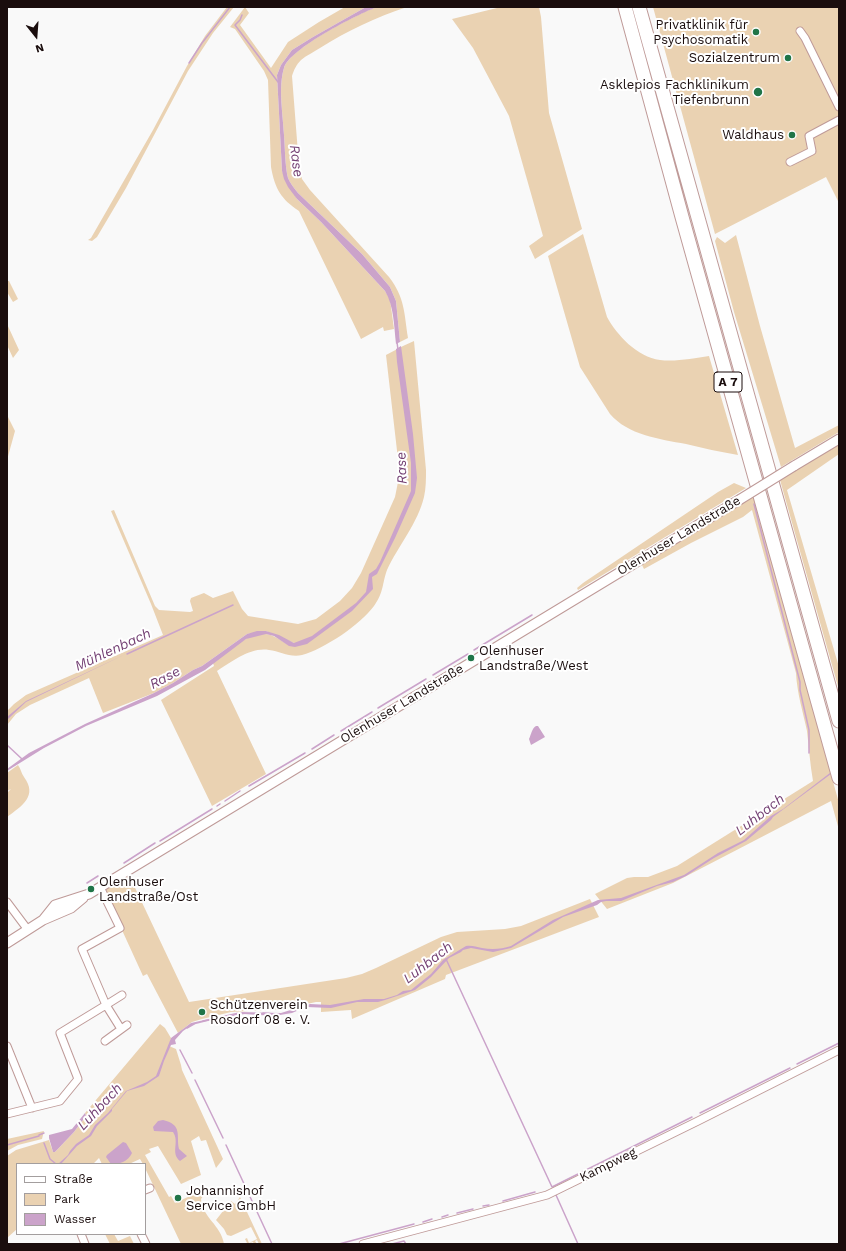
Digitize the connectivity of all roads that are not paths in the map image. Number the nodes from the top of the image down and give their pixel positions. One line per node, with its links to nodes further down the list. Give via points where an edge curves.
1 (625, 7): 9 (highway, A 7)
2 (639, 7): 8 (highway, A 7)
3 (800, 31): 4 (street)
4 (839, 107)
5 (839, 120): 6 (street, via 809,136 812,151)
6 (790, 162)
7 (839, 439): 10 (street, Olenhuser Landstraße, bridge)
8 (839, 721)
9 (839, 778)
10 (100, 887): 12 (street, Olenhuser Landstraße, via 71,908 43,920); 15 (street, via 120,928 82,950)
11 (7, 902): 12 (street)
12 (28, 930): 13 (street, Olenhuser Landstraße)
13 (7, 943)
14 (122, 995): 15 (street)
15 (106, 1005): 16 (street, via 124,1027); 19 (street, via 58,1030 78,1079 60,1101)
16 (105, 1041)
17 (7, 1046): 19 (street)
18 (839, 1050): 23 (street, Kampweg, via 547,1195)
19 (32, 1108): 20 (street)
20 (7, 1114)
21 (142, 1235): 22 (street)
22 (146, 1244)
23 (363, 1244)

